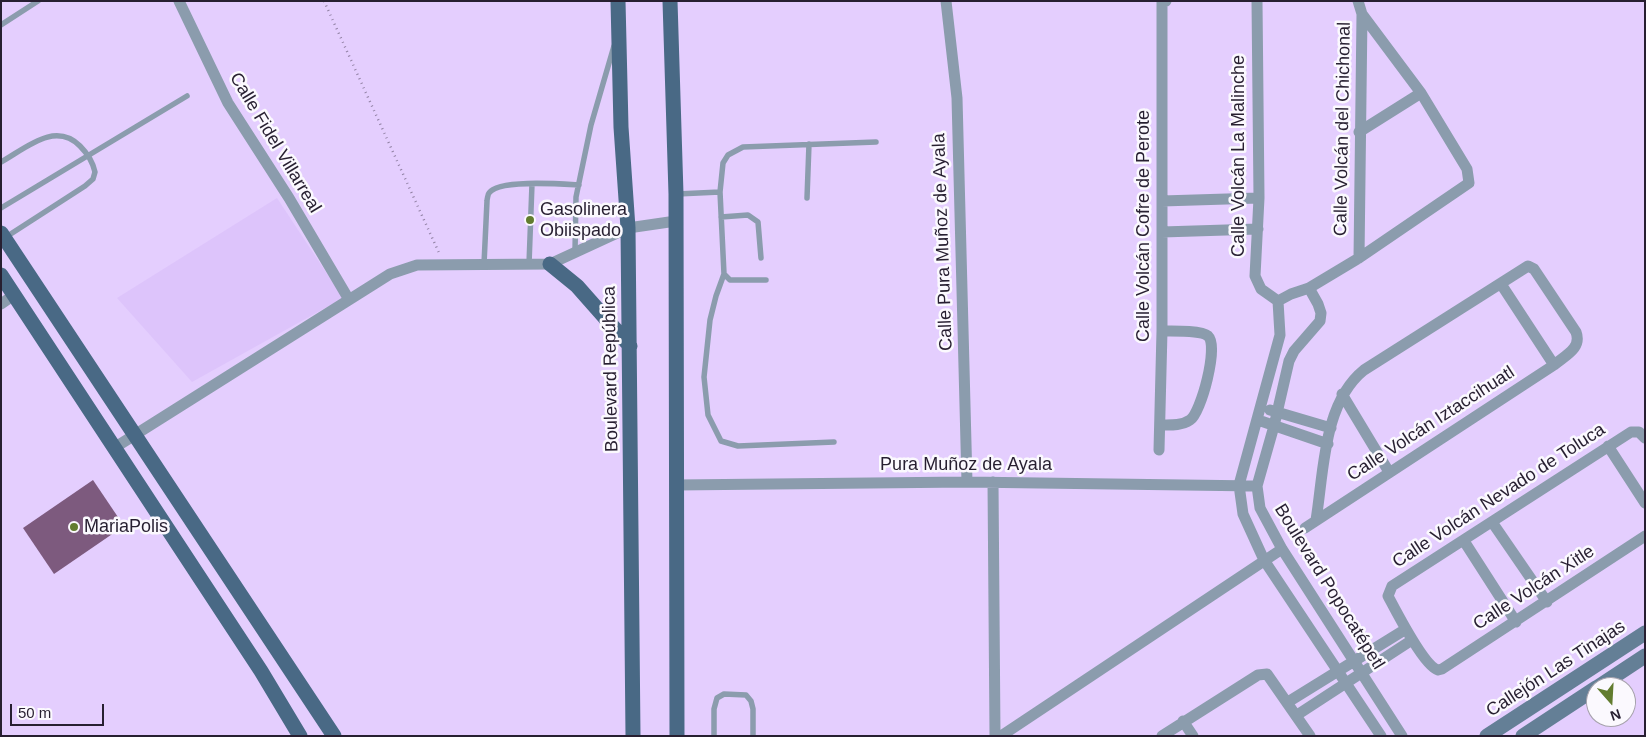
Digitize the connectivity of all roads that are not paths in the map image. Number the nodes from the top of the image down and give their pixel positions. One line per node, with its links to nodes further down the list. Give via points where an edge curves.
1 (38, 1): 11 (lane)
2 (179, 1): 46 (street, Calle Fidel Villarreal, via 228,103)
3 (618, 1): 12 (main road, Boulevard República)
4 (670, 1): 23 (main road)
5 (946, 1): 67 (street, Calle Pura Muñoz de Ayala, via 957,98)
6 (1162, 1): 7 (street); 26 (street, Calle Volcán Cofre de Perote)
7 (1166, 1)
8 (1256, 1): 25 (street, Calle Volcán La Malinche)
9 (1358, 1): 10 (street, Calle Volcán del Chichonal)
10 (1362, 14): 13 (street); 15 (street, Calle Volcán del Chichonal)
11 (1, 25)
12 (619, 30): 21 (lane, via 591,125); 30 (main road, Boulevard República)
13 (1421, 93): 15 (street); 36 (street, via 1467,169 1469,183)
14 (187, 96): 18 (lane)
15 (1360, 132): 36 (street, Calle Volcán del Chichonal)
16 (876, 142): 17 (lane)
17 (810, 144): 22 (lane, via 735,150 723,163); 24 (lane)
18 (87, 154): 19 (lane, via 66,135 56,134); 27 (lane); 33 (lane, via 95,170 94,179)
19 (1, 162)
20 (532, 184): 21 (lane); 37 (lane, via 504,185 489,194); 38 (lane)
21 (579, 185): 34 (lane)
22 (720, 192): 23 (lane); 28 (lane)
23 (676, 194): 29 (main road)
24 (807, 198)
25 (1259, 198): 26 (street); 31 (street, Calle Volcán La Malinche)
26 (1162, 201): 32 (street, Calle Volcán Cofre de Perote)
27 (1, 208)
28 (721, 217): 35 (lane, via 748,215 758,222); 40 (lane)
29 (676, 221): 30 (street); 69 (main road)
30 (628, 228): 34 (street); 50 (main road, Boulevard República)
31 (1258, 229): 32 (street); 47 (street, Calle Volcán La Malinche, via 1255,276 1261,290)
32 (1162, 232): 49 (street, Calle Volcán Cofre de Perote)
33 (3, 236): 59 (main road)
34 (575, 251): 39 (street)
35 (761, 258)
36 (1359, 258): 44 (street)
37 (484, 264): 38 (street); 46 (street, via 417,266 390,274)
38 (529, 264): 39 (street)
39 (550, 264): 50 (main road, via 577,286)
40 (724, 274): 42 (lane, via 737,282); 61 (lane, via 710,320 704,377 708,414 721,441 738,446)
41 (1, 275): 45 (main road)
42 (766, 280)
43 (1501, 284): 51 (street); 51 (street, Calle Volcán Iztaccihuatl, via 1528,266 1534,269 1576,332 1576,347); 52 (street, via 1364,370 1351,380)
44 (1309, 288): 47 (street); 54 (street, Boulevard Popocatépetl, via 1321,313 1320,321 1289,361)
45 (14, 295): 48 (street); 64 (main road)
46 (348, 298): 59 (street)
47 (1278, 301): 53 (street, Boulevard Popocatépetl, via 1280,335)
48 (1, 304)
49 (1162, 330): 56 (street, Calle Volcán Cofre de Perote); 56 (street, via 1202,333 1209,337 1212,356 1196,414 1183,424)
50 (630, 346): 97 (main road, Boulevard República)
51 (1554, 365): 66 (street, Calle Volcán Iztaccihuatl)
52 (1342, 394): 58 (street); 66 (street)
53 (1261, 408): 54 (street); 55 (street, Boulevard Popocatépetl)
54 (1276, 412): 57 (street, Boulevard Popocatépetl); 58 (street)
55 (1258, 420): 57 (street); 70 (street, Boulevard Popocatépetl)
56 (1160, 425): 65 (street, Calle Volcán Cofre de Perote)
57 (1274, 426): 62 (street); 71 (street, Boulevard Popocatépetl)
58 (1331, 428): 62 (street)
59 (135, 434): 64 (street); 96 (main road)
60 (1641, 435): 63 (street, Calle Volcán Nevado de Toluca, via 1631,432)
61 (834, 442)
62 (1328, 444): 73 (street)
63 (1608, 446): 72 (street); 74 (street, Calle Volcán Nevado de Toluca)
64 (114, 448): 95 (main road, via 261,671)
65 (1159, 450)
66 (1389, 472): 73 (street, Calle Volcán Iztaccihuatl)
67 (967, 482): 68 (street, Pura Muñoz de Ayala); 69 (street, Pura Muñoz de Ayala)
68 (993, 482): 70 (street, Pura Muñoz de Ayala); 101 (street)
69 (676, 485): 98 (main road)
70 (1240, 485): 71 (street, Pura Muñoz de Ayala); 79 (street, Boulevard Popocatépetl, via 1246,524)
71 (1257, 486): 78 (street, Boulevard Popocatépetl, via 1260,508)
72 (1645, 503)
73 (1316, 520): 75 (street, Calle Volcán Iztaccihuatl)
74 (1492, 522): 77 (street, Calle Volcán Nevado de Toluca); 80 (street)
75 (1305, 528)
76 (1645, 536): 80 (street, Calle Volcán Xitle)
77 (1464, 541): 81 (street); 82 (street, Calle Volcán Nevado de Toluca, via 1392,586 1388,596)
78 (1282, 549): 79 (street); 86 (street, Boulevard Popocatépetl)
79 (1264, 560): 87 (street, Boulevard Popocatépetl); 102 (street)
80 (1547, 602): 81 (street, Calle Volcán Xitle)
81 (1516, 622): 84 (street, Calle Volcán Xitle, via 1442,669 1434,669)
82 (1406, 630): 84 (street); 86 (street)
83 (1645, 633): 108 (main road, Callejón Las Tinajas)
84 (1412, 640): 88 (street)
85 (1645, 656): 89 (main road)
86 (1354, 662): 87 (street); 88 (street, Boulevard Popocatépetl)
87 (1339, 671): 90 (street, Boulevard Popocatépetl); 92 (street)
88 (1361, 672): 90 (street); 107 (street, Boulevard Popocatépetl)
89 (1614, 677)
90 (1346, 682): 93 (street); 106 (street, Boulevard Popocatépetl)
91 (1586, 695): 109 (main road)
92 (1288, 702): 93 (street); 94 (street, via 1267,674 1258,674)
93 (1297, 715): 105 (street)
94 (1183, 721): 103 (street); 104 (street)
95 (300, 736)
96 (334, 736)
97 (633, 736)
98 (677, 736)
99 (714, 736): 100 (lane, via 714,709 717,698 724,694 746,695 751,701)
100 (753, 736)
101 (995, 736)
102 (1001, 736)
103 (1162, 736)
104 (1193, 736)
105 (1310, 736)
106 (1381, 736)
107 (1402, 736)
108 (1487, 736)
109 (1523, 736)

